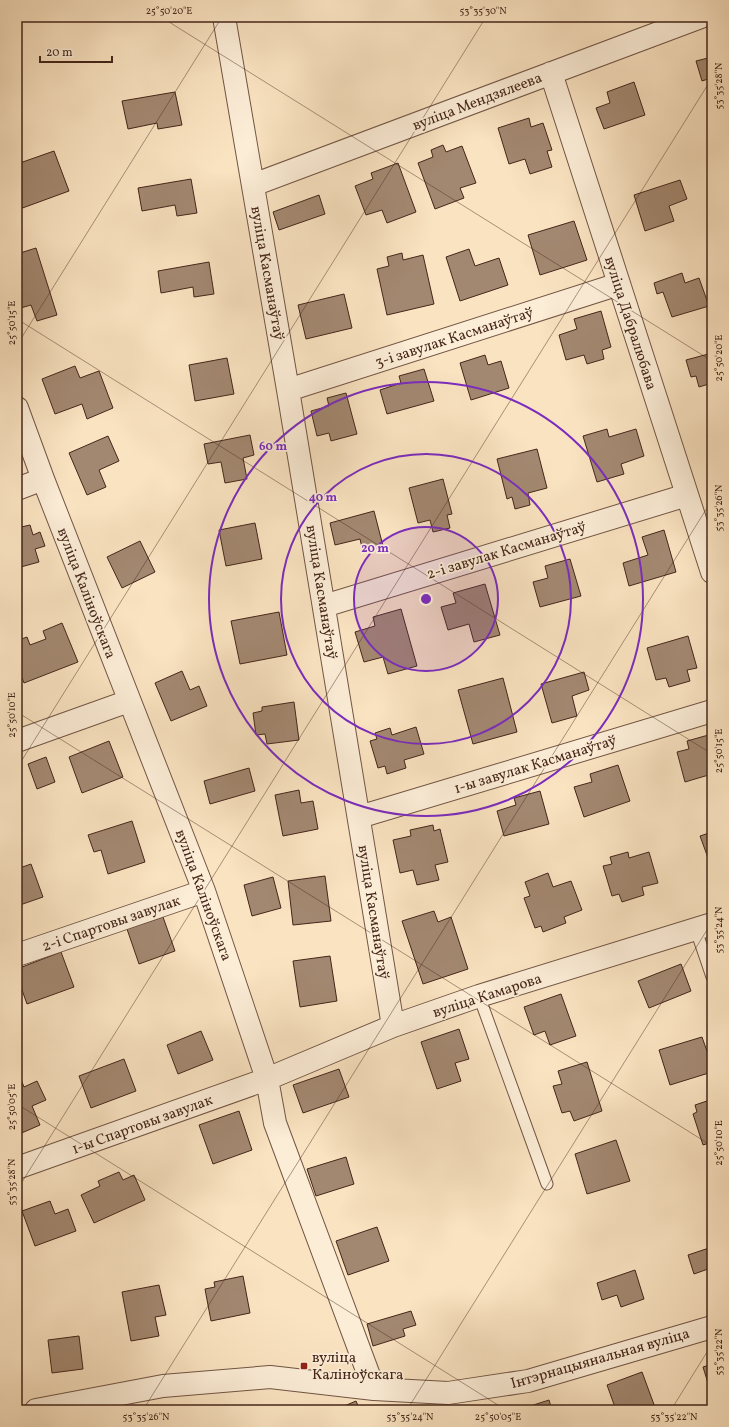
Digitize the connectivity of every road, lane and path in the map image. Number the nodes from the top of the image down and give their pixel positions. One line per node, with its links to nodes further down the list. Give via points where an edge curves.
1 (224, 17): 4 (street, вуліца Касманаўтаў)
2 (701, 17): 3 (street, вуліца Мендзялеева)
3 (551, 73): 4 (street, вуліца Мендзялеева); 5 (street, вуліца Дабралюбава)
4 (254, 185): 6 (street, вуліца Касманаўтаў)
5 (619, 284): 6 (street, 3-і завулак Касманаўтаў); 10 (street, вуліца Дабралюбава)
6 (288, 390): 12 (street, вуліца Касманаўтаў)
7 (17, 408): 8 (street, вуліца Каліноўскага)
8 (43, 479): 9 (street); 13 (street, вуліца Каліноўскага)
9 (17, 489)
10 (687, 495): 11 (street, вуліца Дабралюбава); 12 (street, 2-і завулак Касманаўтаў)
11 (712, 572)
12 (324, 606): 16 (street, вуліца Касманаўтаў)
13 (128, 700): 15 (street); 17 (street, вуліца Каліноўскага)
14 (712, 711): 16 (street, 1-ы завулак Касманаўтаў)
15 (17, 741)
16 (359, 817): 22 (street, вуліца Касманаўтаў)
17 (204, 891): 19 (street, 2-і Спартовы завулак); 23 (street, вуліца Каліноўскага)
18 (704, 927): 20 (lane); 21 (street, вуліца Камарова)
19 (17, 956)
20 (712, 977)
21 (479, 996): 22 (street, вуліца Камарова); 25 (lane)
22 (393, 1026): 23 (street, вуліца Камарова)
23 (267, 1079): 24 (street, 1-ы Спартовы завулак); 27 (street, вуліца Каліноўскага, via 275,1123)
24 (17, 1168)
25 (547, 1184)
26 (712, 1327): 27 (street, Інтэрнацыянальная вуліца, via 528,1381 448,1393)
27 (374, 1388): 28 (street, Інтэрнацыянальная вуліца, via 270,1377 163,1386)
28 (36, 1410)

